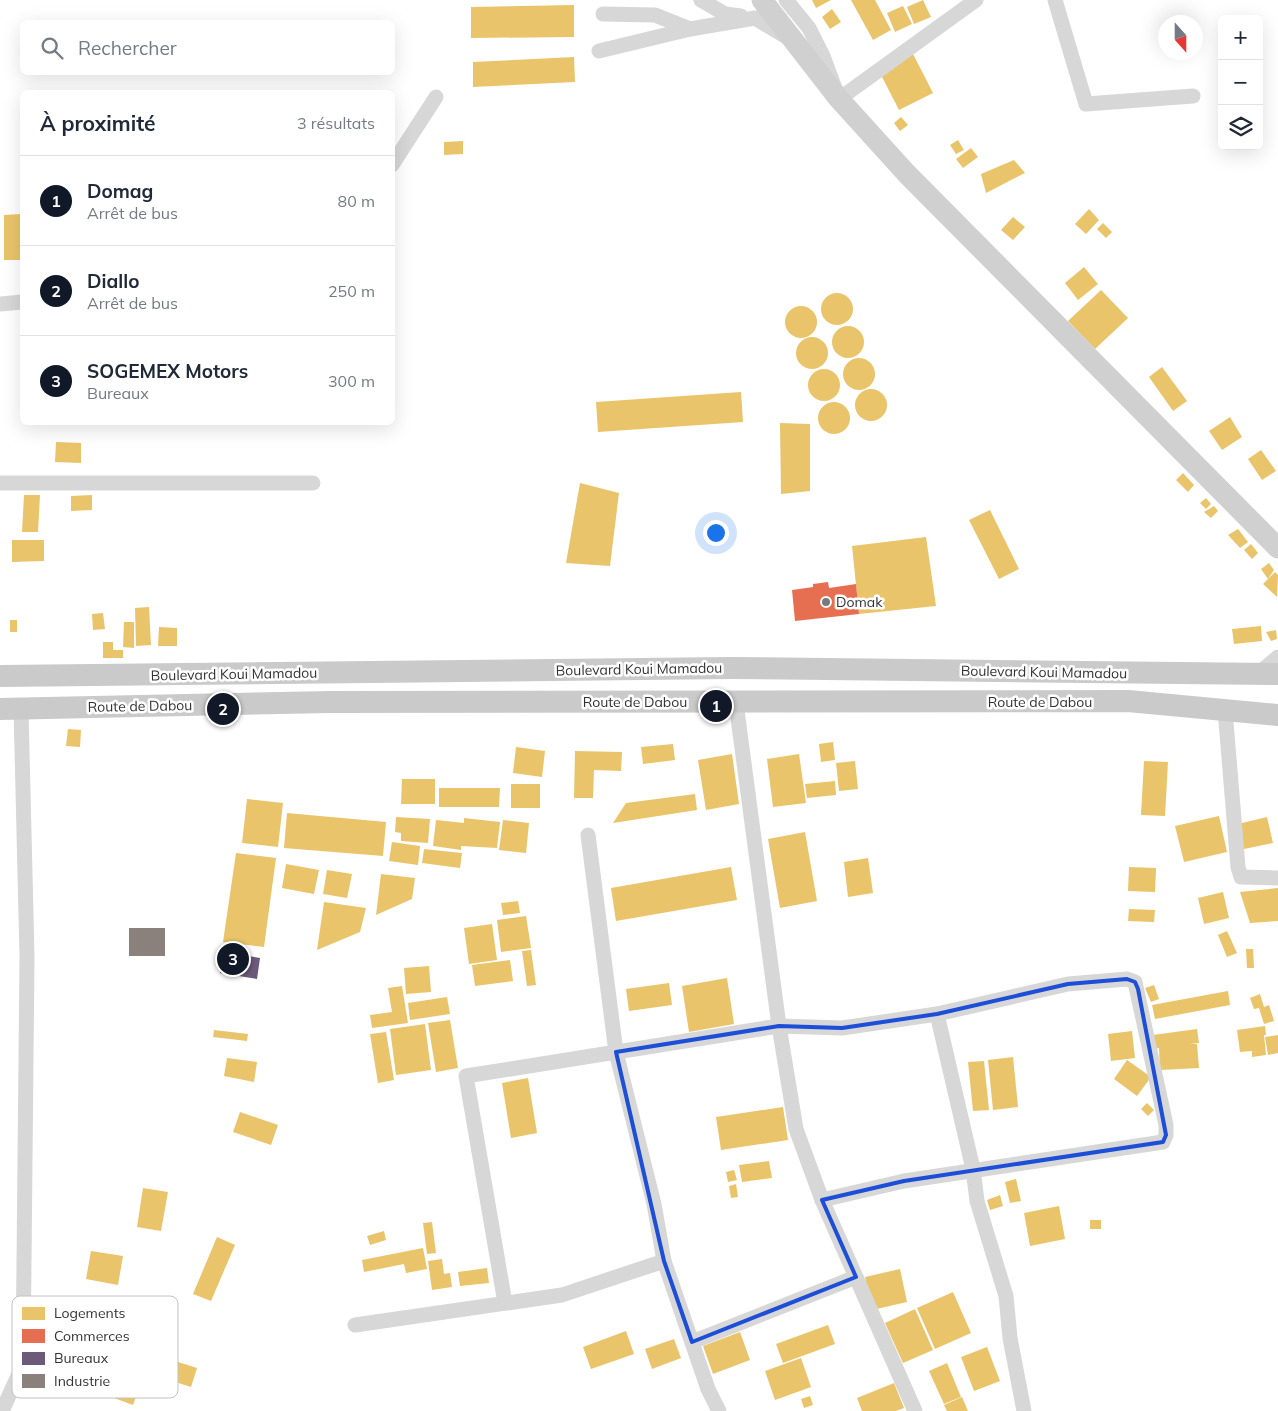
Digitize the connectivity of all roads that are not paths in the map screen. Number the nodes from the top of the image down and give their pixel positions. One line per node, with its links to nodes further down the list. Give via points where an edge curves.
1 (701, 0): 5 (street, via 725,14)
2 (786, 0): 11 (street, via 812,35)
3 (976, 0): 11 (street)
4 (1055, 0): 9 (street, via 1086,104)
5 (758, 9): 7 (street); 11 (street, via 791,39)
6 (603, 14): 7 (street, via 655,15)
7 (690, 29): 8 (street)
8 (599, 51)
9 (1193, 96)
10 (436, 97): 12 (street)
11 (839, 99): 17 (street, via 907,174)
12 (395, 161)
13 (20, 302): 14 (street)
14 (0, 304)
15 (0, 483): 16 (street)
16 (313, 484)
17 (1278, 548)
18 (1278, 656): 19 (street)
19 (1268, 674): 20 (main road, Boulevard Koui Mamadou, via 730,668)
20 (0, 676)
21 (736, 703): 22 (main road, Route de Dabou, via 330,702); 23 (main road, Route de Dabou, via 1128,701); 28 (street)
22 (10, 709): 34 (street, via 27,956)
23 (1226, 710): 24 (main road, Route de Dabou); 26 (street, via 1239,872 1246,879)
24 (1278, 715)
25 (588, 835): 29 (street)
26 (1278, 878)
27 (937, 1014): 28 (street, via 842,1028); 30 (street); 30 (street, via 1068,984 1127,979 1135,982 1138,990 1166,1125 1163,1142)
28 (779, 1026): 29 (street); 31 (street, via 796,1129)
29 (616, 1052): 32 (street, via 654,1204); 35 (street, via 466,1076)
30 (973, 1169): 31 (street, via 904,1180); 42 (street, via 977,1201 1006,1296 1010,1338)
31 (822, 1200): 33 (street)
32 (664, 1261): 35 (street, via 562,1295); 37 (street)
33 (856, 1277): 37 (street); 41 (street)
34 (24, 1296)
35 (505, 1303): 36 (street)
36 (355, 1324)
37 (692, 1342): 40 (street)
38 (12, 1389): 39 (street)
39 (2, 1411)
40 (719, 1411)
41 (915, 1411)
42 (1024, 1411)

